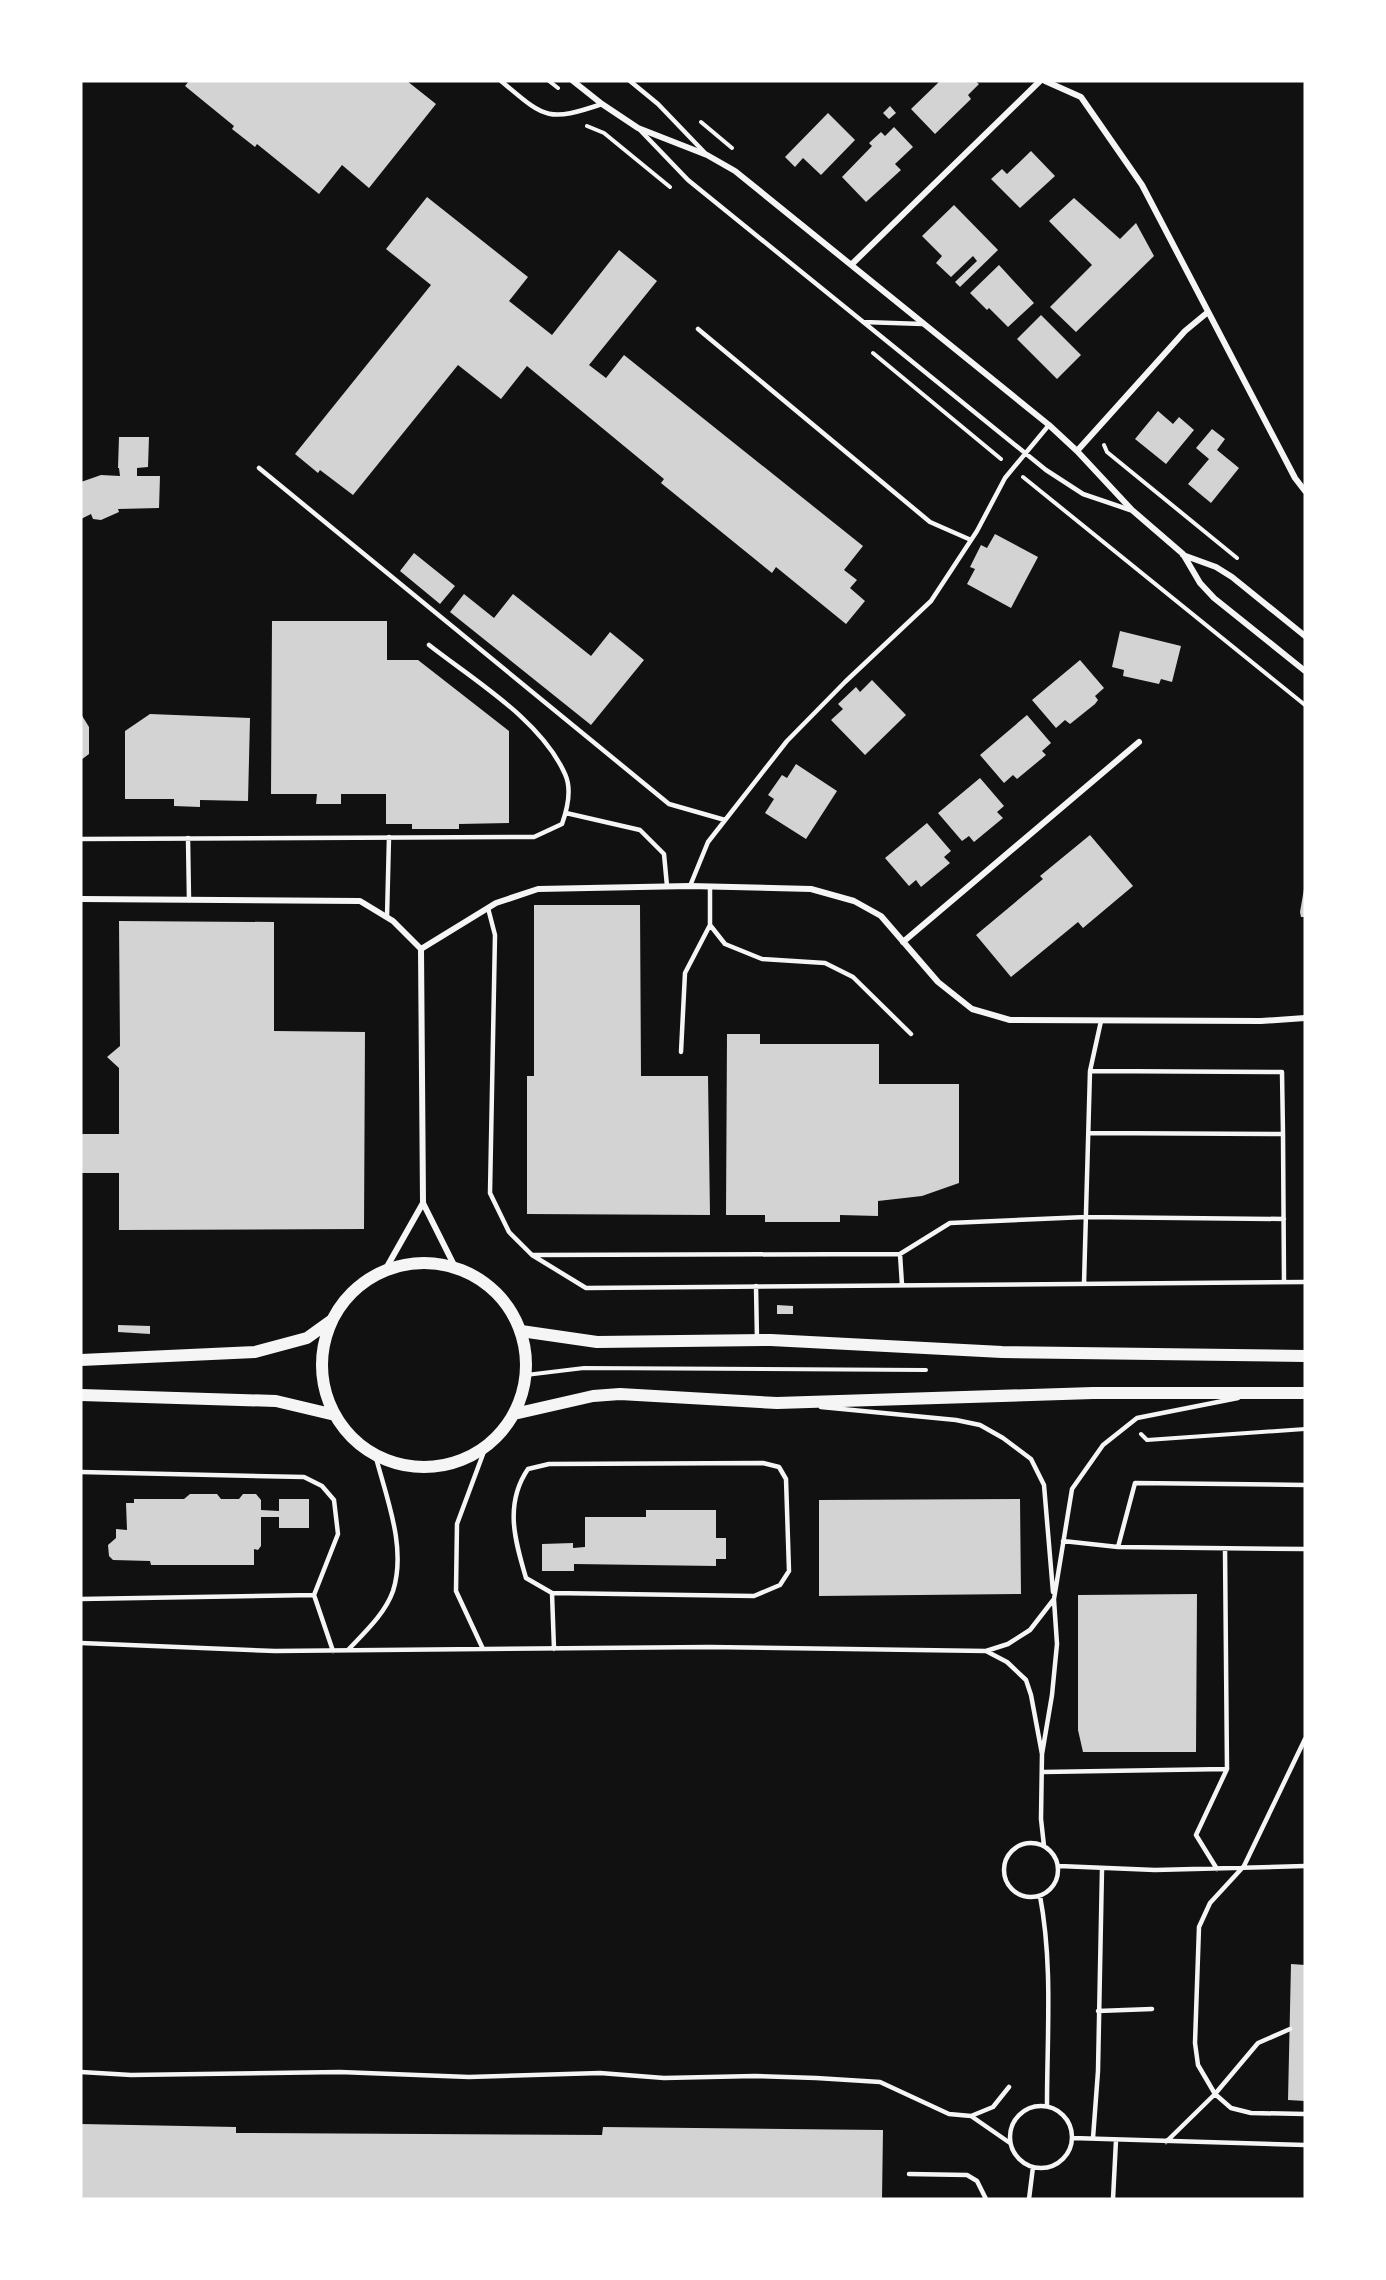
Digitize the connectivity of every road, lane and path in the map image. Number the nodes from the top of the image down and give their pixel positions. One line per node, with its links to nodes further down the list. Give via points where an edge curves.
1 (501, 81): 6 (lane, via 547,114 577,113)
2 (573, 81): 6 (street)
3 (630, 81): 9 (lane)
4 (1040, 81): 11 (street)
5 (1045, 81): 12 (street, via 1081,97 1142,185)
6 (602, 104): 8 (street)
7 (580, 126): 10 (path, via 604,133)
8 (638, 128): 9 (street); 13 (lane, via 687,180)
9 (707, 155): 11 (street, via 735,171)
10 (677, 193)
11 (851, 265): 14 (street)
12 (1208, 312): 18 (street, via 1185,331); 22 (street)
13 (863, 322): 14 (lane); 19 (lane)
14 (925, 324): 17 (street)
15 (698, 329): 24 (lane, via 930,522)
16 (864, 347): 21 (path)
17 (1049, 425): 18 (street); 19 (lane)
18 (1077, 451): 23 (street)
19 (1025, 454): 21 (lane); 23 (lane, via 1083,494)
20 (259, 468): 32 (lane, via 669,804)
21 (1013, 469): 24 (lane); 29 (path)
22 (1305, 491)
23 (1132, 510): 25 (street)
24 (971, 540): 32 (lane, via 931,601 787,741)
25 (1183, 554): 26 (street, via 1232,577); 28 (street, via 1214,598)
26 (1305, 636)
27 (429, 645): 31 (lane, via 520,715 546,744 567,776)
28 (1305, 671)
29 (1305, 705)
30 (1139, 742): 44 (street)
31 (566, 813): 33 (lane, via 562,824 534,837); 36 (lane, via 640,830 664,854)
32 (724, 820): 37 (lane, via 708,842)
33 (389, 837): 34 (lane); 42 (lane)
34 (188, 838): 35 (lane); 40 (lane)
35 (81, 839)
36 (667, 886): 37 (street); 41 (street, via 538,890)
37 (690, 886): 38 (street)
38 (710, 887): 43 (lane); 44 (street, via 811,889 854,901 881,916)
39 (81, 899): 40 (street)
40 (189, 900): 42 (street, via 360,901)
41 (488, 908): 45 (street); 57 (lane, via 495,934 490,1193 509,1232)
42 (387, 917): 45 (street)
43 (710, 925): 48 (lane, via 725,944 762,959 825,963 853,977); 49 (lane, via 686,973)
44 (903, 942): 47 (street, via 938,982 972,1009 1010,1020)
45 (421, 949): 53 (street)
46 (1305, 1018): 47 (street)
47 (1101, 1021): 50 (lane)
48 (911, 1034)
49 (681, 1052)
50 (1090, 1071): 51 (lane); 52 (lane, via 1282,1072)
51 (1089, 1133): 52 (lane); 54 (lane)
52 (1283, 1134): 55 (lane)
53 (423, 1203): 58 (street); 59 (street)
54 (1086, 1217): 55 (lane); 56 (lane, via 950,1223); 62 (lane)
55 (1284, 1219): 60 (lane)
56 (900, 1254): 57 (lane); 63 (lane)
57 (532, 1255): 64 (lane, via 586,1288)
58 (455, 1267): 59 (main road, via 423,1263); 66 (main road, via 483,1282 498,1296)
59 (384, 1272): 65 (main road, via 370,1278 348,1297)
60 (1284, 1282): 61 (lane); 62 (lane)
61 (1305, 1282)
62 (1084, 1284): 63 (lane)
63 (902, 1285): 64 (lane)
64 (756, 1286): 67 (lane)
65 (332, 1320): 69 (main road, via 307,1338 255,1352); 77 (main road, via 322,1358 327,1397)
66 (521, 1331): 67 (main road, via 597,1342); 71 (main road)
67 (757, 1340): 68 (main road, via 1002,1352)
68 (1305, 1356)
69 (81, 1360)
70 (934, 1370): 71 (path, via 584,1368)
71 (526, 1375): 76 (main road)
72 (1262, 1393): 73 (main road); 75 (main road, via 1093,1393); 82 (lane, via 1137,1418 1103,1445 1072,1490)
73 (1305, 1393)
74 (81, 1395): 77 (main road, via 276,1401)
75 (777, 1403): 76 (main road, via 620,1394 593,1396); 89 (lane, via 956,1420 980,1425 1003,1438 1031,1459 1044,1485)
76 (514, 1414): 78 (main road)
77 (335, 1415): 79 (main road, via 352,1437)
78 (486, 1446): 79 (main road, via 460,1460 432,1467 402,1465); 92 (lane, via 457,1524 456,1592)
79 (375, 1454): 93 (lane, via 393,1522 397,1568 393,1592)
80 (81, 1472): 87 (lane, via 304,1477 322,1486 334,1500 338,1534)
81 (1305, 1485): 83 (lane, via 1136,1483)
82 (1063, 1542): 83 (lane); 89 (lane)
83 (1118, 1547): 84 (lane)
84 (1225, 1549): 85 (lane); 99 (lane)
85 (1305, 1549)
86 (552, 1593): 86 (lane, via 754,1596 780,1585 789,1571 786,1479 779,1467 763,1463 549,1464 528,1469 514,1504 515,1542 526,1578); 91 (lane)
87 (314, 1595): 88 (lane); 94 (lane)
88 (81, 1599)
89 (1054, 1599): 95 (lane, via 1030,1630 1008,1644); 98 (lane, via 1057,1644)
90 (81, 1643): 94 (lane)
91 (554, 1648): 92 (lane); 95 (lane)
92 (483, 1649): 93 (lane)
93 (348, 1650): 94 (lane)
94 (333, 1651)
95 (986, 1651): 98 (lane, via 1007,1662 1026,1680)
96 (1305, 1739): 97 (lane)
97 (1303, 1748): 103 (lane)
98 (1042, 1754): 100 (lane)
99 (1227, 1769): 100 (lane); 106 (lane, via 1196,1835)
100 (1043, 1772): 101 (lane)
101 (1044, 1846): 102 (lane); 107 (lane, via 1019,1846 1007,1858 1004,1874 1011,1888 1024,1897)
102 (1059, 1866): 105 (lane); 107 (lane, via 1055,1884)
103 (1245, 1866): 104 (lane); 106 (lane); 113 (lane, via 1210,1903 1199,1927 1195,2043 1198,2065)
104 (1305, 1866)
105 (1102, 1869): 106 (lane); 109 (lane)
106 (1217, 1869)
107 (1040, 1896): 114 (lane, via 1046,1924)
108 (1152, 2009): 109 (lane)
109 (1098, 2011): 118 (lane)
110 (1290, 2030): 113 (lane, via 1258,2043)
111 (81, 2072): 116 (lane, via 340,2072 470,2077 600,2073 663,2078 816,2078 880,2082 950,2114)
112 (1009, 2086): 116 (lane, via 993,2107)
113 (1215, 2094): 115 (lane, via 1231,2108 1251,2113); 120 (lane)
114 (1047, 2106): 117 (lane, via 1063,2114); 121 (lane, via 1036,2105 1018,2115 1012,2123)
115 (1305, 2114)
116 (971, 2116): 121 (lane)
117 (1072, 2138): 118 (lane); 123 (lane, via 1060,2162)
118 (1093, 2138): 119 (lane)
119 (1116, 2140): 120 (lane); 127 (lane)
120 (1166, 2142): 122 (lane)
121 (1010, 2143): 123 (lane, via 1018,2158)
122 (1305, 2145)
123 (1034, 2167): 126 (lane)
124 (909, 2174): 125 (lane, via 967,2175 977,2181)
125 (986, 2199)
126 (1029, 2199)
127 (1113, 2199)

